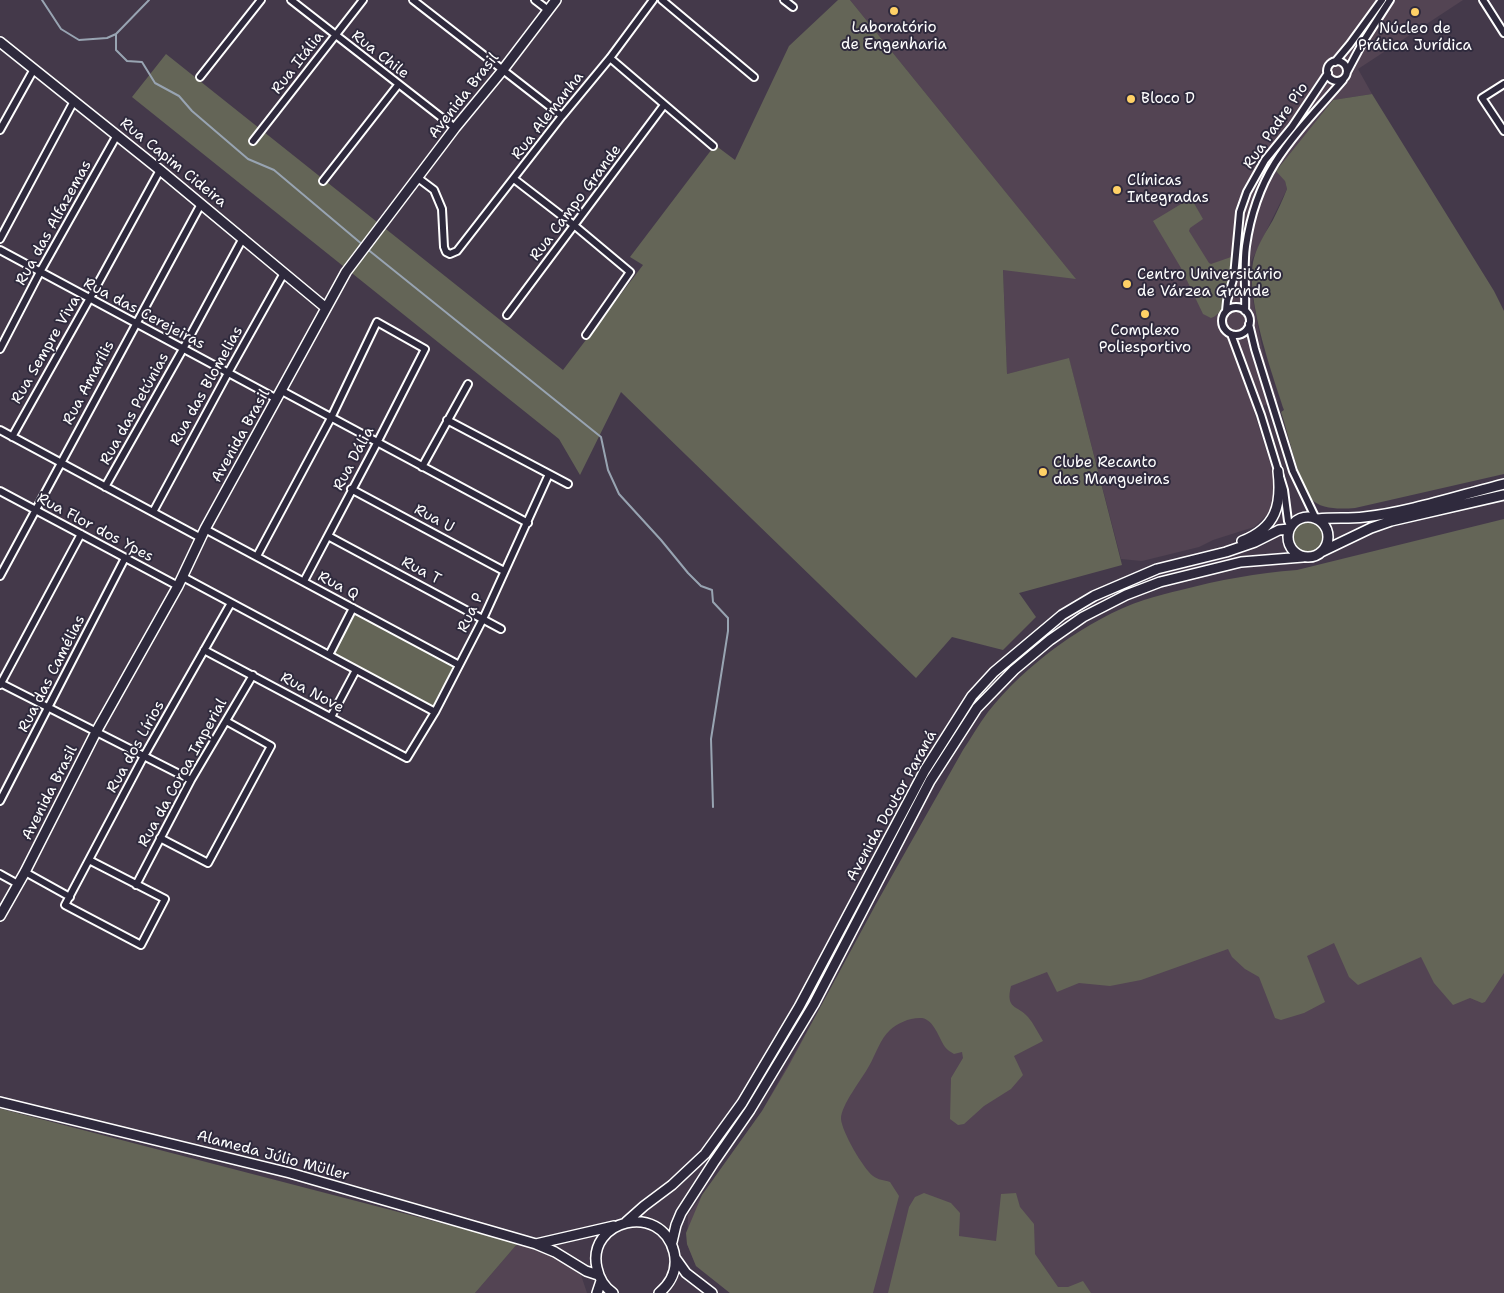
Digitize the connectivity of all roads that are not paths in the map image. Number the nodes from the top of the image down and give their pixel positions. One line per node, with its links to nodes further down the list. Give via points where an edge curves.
1 (261, 0): 24 (street)
2 (291, 0): 16 (street, Rua Chile)
3 (363, 0): 16 (street, Rua Itália)
4 (413, 0): 21 (street)
5 (535, 0): 14 (street)
6 (556, 0): 14 (main road, Avenida Brasil)
7 (653, 0): 18 (street, Rua Alemanha)
8 (662, 0): 25 (street)
9 (784, 0): 13 (street)
10 (1382, 0): 19 (street)
11 (1390, 0): 22 (street)
12 (1483, 0): 15 (street)
13 (792, 6)
14 (548, 10): 21 (main road, Avenida Brasil)
15 (1504, 33)
16 (335, 36): 28 (street, Rua Chile); 36 (street, Rua Itália)
17 (0, 42): 20 (main road, Rua Capim Cideira)
18 (610, 58): 30 (street); 31 (street, Rua Alemanha)
19 (1335, 62): 22 (street, via 1344,64); 23 (street, via 1329,66)
20 (34, 69): 29 (main road, Rua Capim Cideira); 33 (street)
21 (502, 71): 31 (street); 32 (main road, Avenida Brasil)
22 (1347, 72): 26 (street)
23 (1328, 73): 26 (street, via 1333,80); 51 (street, Rua Padre Pio, via 1292,127 1265,160 1247,192 1240,212 1234,276)
24 (200, 77)
25 (754, 77)
26 (1343, 80): 52 (street, Rua Padre Pio, via 1276,161 1264,182 1246,245)
27 (1504, 84): 34 (street, via 1482,98)
28 (398, 85): 32 (street, Rua Chile); 41 (street)
29 (74, 101): 35 (main road, Rua Capim Cideira); 45 (street)
30 (664, 105): 37 (street); 43 (street, Rua Campo Grande)
31 (562, 116): 40 (street, Rua Alemanha)
32 (455, 128): 39 (main road, Avenida Brasil)
33 (0, 130)
34 (1504, 131)
35 (117, 135): 38 (main road, Rua Capim Cideira); 47 (street, Rua das Alfazemas)
36 (253, 141)
37 (712, 146)
38 (160, 170): 42 (main road, Rua Capim Cideira); 49 (street, Rua Sempre Viva)
39 (418, 178): 40 (street, Rua Alemanha, via 434,190 442,209 444,246 450,254 457,251); 50 (main road, Avenida Brasil, via 346,272)
40 (514, 179): 43 (street)
41 (323, 181)
42 (201, 204): 44 (main road, Rua Capim Cideira); 54 (street, Rua Amarílis)
43 (575, 226): 53 (street, Rua Campo Grande); 57 (street, via 630,272)
44 (243, 238): 48 (main road, Rua Capim Cideira); 59 (street, Rua das Petúnias)
45 (0, 239)
46 (0, 250): 47 (street, Rua das Cerejeiras)
47 (40, 272): 49 (street, Rua das Cerejeiras); 58 (street, Rua das Alfazemas)
48 (284, 273): 50 (main road, Rua Capim Cideira); 60 (street, Rua das Blomelias)
49 (90, 298): 54 (street, Rua das Cerejeiras); 66 (street, Rua Sempre Viva)
50 (326, 308): 62 (main road, Avenida Brasil)
51 (1226, 311): 52 (street, via 1238,307); 56 (street, via 1222,318 1223,326)
52 (1245, 311): 55 (street)
53 (507, 315)
54 (135, 323): 59 (street, Rua das Cerejeiras); 68 (street, Rua Amarílis)
55 (1249, 324): 56 (street, via 1242,333); 80 (street, via 1293,471)
56 (1231, 334): 70 (street)
57 (586, 335)
58 (0, 349)
59 (183, 349): 60 (street, Rua das Cerejeiras); 74 (street, Rua das Petúnias)
60 (228, 373): 62 (street, Rua das Cerejeiras); 79 (street, Rua das Blomelias)
61 (468, 384): 64 (street)
62 (280, 395): 63 (street, Rua das Cerejeiras); 82 (main road, Avenida Brasil)
63 (331, 418): 67 (street, Rua das Cerejeiras); 67 (street, Rua Dália, via 377,322 425,349); 88 (street)
64 (447, 420): 69 (street); 71 (street)
65 (0, 430): 66 (street)
66 (12, 437): 68 (street)
67 (377, 443): 69 (street, Rua das Cerejeiras); 75 (street, Rua Dália)
68 (60, 463): 74 (street); 78 (street, Rua Amarílis)
69 (422, 467): 81 (street, Rua das Cerejeiras)
70 (1278, 471): 83 (street); 91 (main road, via 1278,503 1272,520 1261,532)
71 (549, 474): 72 (street); 81 (street, Rua P)
72 (568, 484)
73 (1504, 484): 80 (main road, via 1398,511 1364,517)
74 (105, 487): 79 (street)
75 (352, 489): 85 (street, Rua Dália); 92 (street, Rua U)
76 (0, 492): 78 (street, Rua Flor dos Ypes)
77 (1504, 495): 87 (main road, via 1384,523)
78 (35, 510): 84 (street, Rua Flor dos Ypes); 93 (street, Rua Amarílis)
79 (153, 512): 86 (street)
80 (1317, 519): 83 (main road, via 1304,517); 87 (main road, via 1323,523 1328,535)
81 (528, 523): 92 (street, Rua P)
82 (205, 528): 86 (main road, Avenida Brasil); 88 (street, Rua Q)
83 (1290, 528): 89 (main road, via 1287,536 1291,549); 91 (main road, Avenida Doutor Paraná, via 1226,552)
84 (80, 534): 90 (street, Rua Flor dos Ypes); 106 (street)
85 (328, 536): 95 (street, Rua Dália); 99 (street, Rua T)
86 (201, 538): 94 (main road, Avenida Brasil)
87 (1322, 552): 89 (main road)
88 (256, 556): 95 (street, Rua Q)
89 (1303, 557): 126 (main road, Avenida Doutor Paraná, via 1241,562 1160,582 1126,595 1083,617 1050,640 1014,670 977,708 930,781 814,1004 750,1110 681,1213)
90 (125, 558): 96 (street, Rua Flor dos Ypes); 107 (street, Rua das Camélias)
91 (1200, 558): 125 (main road, Avenida Doutor Paraná, via 1158,569 1115,586 1062,615 1005,662 972,696 926,770 799,1007 742,1103 705,1154 672,1185)
92 (504, 571): 99 (street, Rua P)
93 (0, 576)
94 (183, 577): 96 (main road, Avenida Brasil); 97 (street)
95 (304, 581): 98 (street, Rua Q)
96 (178, 586): 111 (main road, Avenida Brasil)
97 (231, 603): 101 (street, Rua dos Lírios); 102 (street)
98 (353, 608): 102 (street); 103 (street, Rua Q)
99 (483, 619): 100 (street, Rua T); 103 (street, Rua P)
100 (501, 629)
101 (204, 650): 105 (street, Rua Nove); 112 (street, Rua dos Lírios)
102 (329, 655): 104 (street)
103 (460, 665): 108 (street, Rua P)
104 (356, 670): 108 (street); 109 (street)
105 (253, 675): 109 (street, Rua Nove); 110 (street, Rua da Coroa Imperial)
106 (0, 684): 107 (street)
107 (49, 709): 111 (street); 115 (street, Rua das Camélias)
108 (435, 712): 113 (street, Rua P)
109 (331, 717): 113 (street, Rua Nove)
110 (226, 721): 114 (street, Rua da Coroa Imperial); 116 (street, via 271,746 208,862)
111 (96, 732): 112 (street); 118 (main road, Avenida Brasil)
112 (144, 756): 114 (street); 117 (street, Rua dos Lírios)
113 (407, 758)
114 (191, 780): 116 (street, Rua da Coroa Imperial)
115 (0, 801)
116 (160, 838): 121 (street, Rua da Coroa Imperial)
117 (88, 860): 121 (street); 122 (street, Rua dos Lírios)
118 (25, 872): 120 (main road, Avenida Brasil); 122 (street)
119 (0, 874): 120 (street)
120 (18, 884): 123 (main road, Avenida Brasil)
121 (136, 884): 122 (street, Rua dos Lírios, via 165,900 141,945 65,905)
122 (70, 898)
123 (0, 916)
124 (0, 1102): 127 (main road, Alameda Júlio Müller, via 290,1174)
125 (622, 1223): 126 (main road, via 639,1221 652,1224); 127 (main road, Alameda Júlio Müller); 129 (main road, Avenida Doutor Paraná, via 601,1241 596,1264)
126 (672, 1242): 128 (main road)
127 (536, 1244): 129 (main road, Alameda Júlio Müller)
128 (676, 1259): 132 (main road, via 671,1280); 133 (main road, via 686,1273)
129 (600, 1278): 130 (main road); 131 (main road)
130 (597, 1293)
131 (613, 1293)
132 (659, 1293)
133 (712, 1293)

